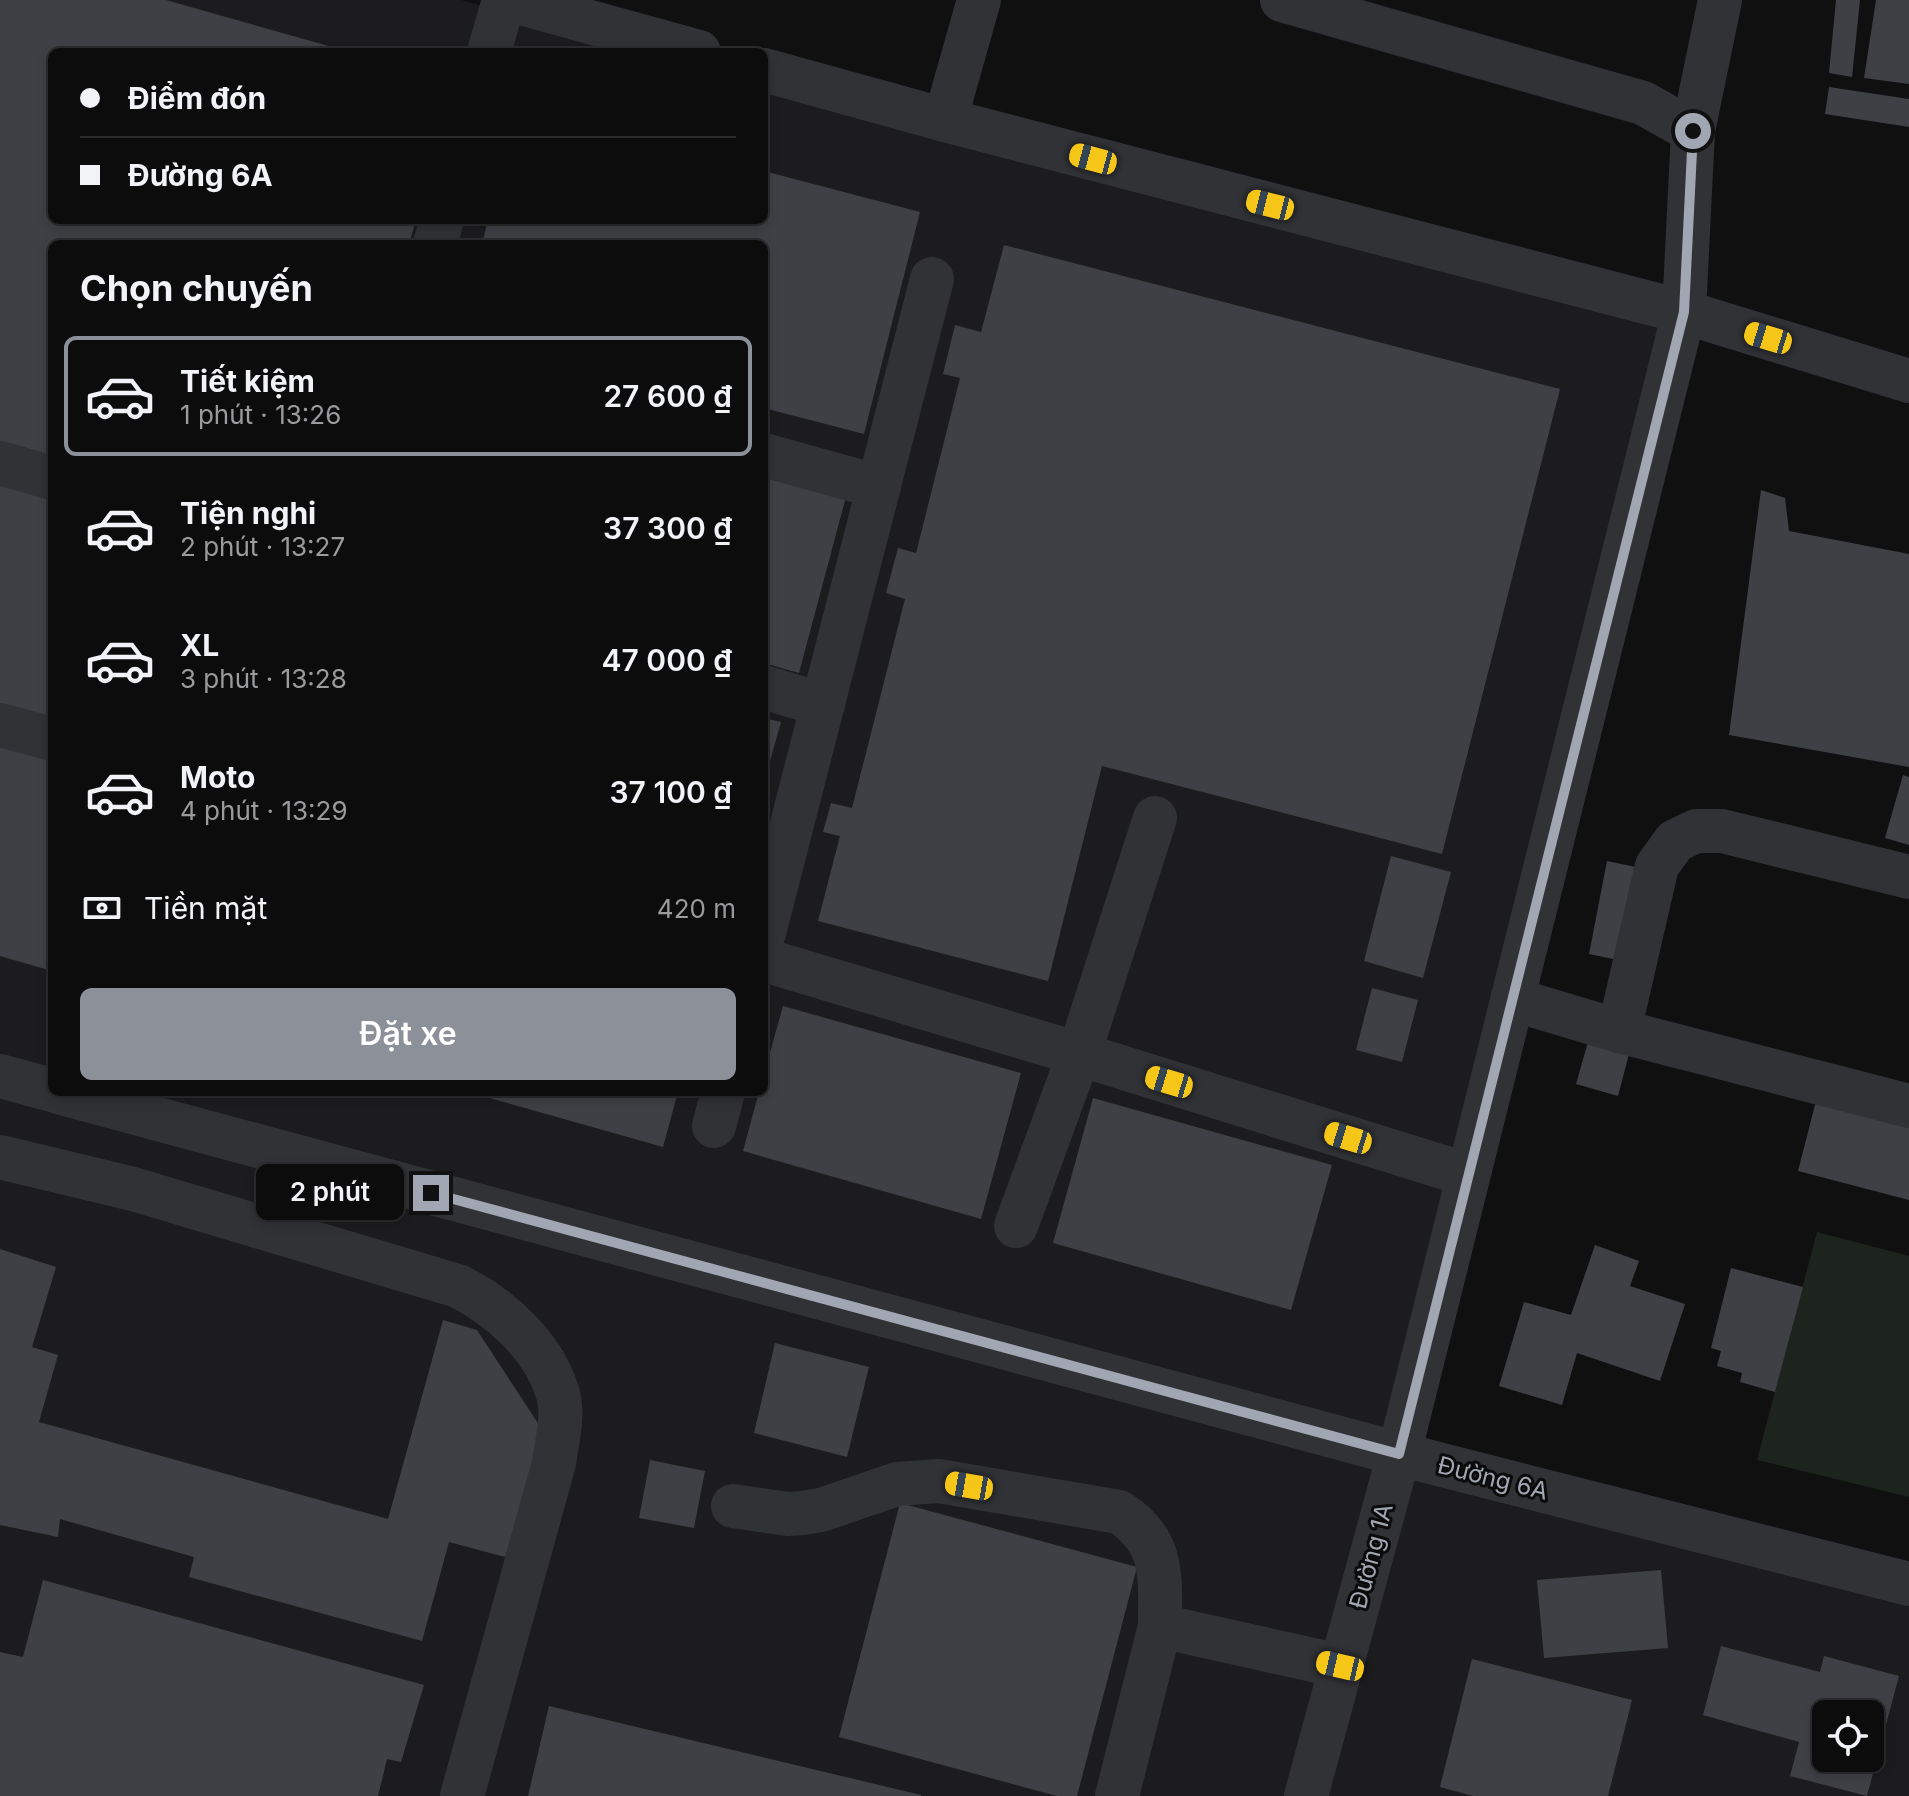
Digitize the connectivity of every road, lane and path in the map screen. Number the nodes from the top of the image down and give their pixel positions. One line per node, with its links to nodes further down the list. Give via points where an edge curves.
1 (504, 0): 6 (street)
2 (510, 0): 7 (street)
3 (979, 0): 9 (street)
4 (1720, 0): 10 (street, Đường 1A)
5 (1308, 3): 10 (street, via 1643,103)
6 (490, 48)
7 (684, 48)
8 (768, 71): 9 (street)
9 (945, 120): 12 (street)
10 (1693, 131): 12 (street, Đường 1A)
11 (932, 279): 17 (street)
12 (1684, 312): 13 (street); 26 (street, Đường 1A)
13 (1909, 381)
14 (768, 456): 17 (street)
15 (0, 463): 16 (street)
16 (48, 477)
17 (879, 487): 19 (street)
18 (768, 688): 19 (street)
19 (823, 705): 24 (street)
20 (0, 725): 21 (street)
21 (48, 738)
22 (1155, 818): 28 (street)
23 (1909, 877): 27 (street, via 1722,831 1696,831 1675,841 1657,866)
24 (768, 918)
25 (768, 961): 28 (street)
26 (1512, 999): 27 (street); 34 (street, Đường 1A)
27 (1619, 1031): 32 (street)
28 (1079, 1054): 34 (street); 35 (street)
29 (0, 1076): 30 (street)
30 (48, 1089)
31 (73, 1096): 36 (street, Đường 6A)
32 (1909, 1106)
33 (0, 1157): 41 (street, via 133,1189 458,1286 484,1299 527,1341 558,1395 558,1436)
34 (1468, 1175): 36 (street, Đường 1A)
35 (1016, 1226)
36 (1399, 1454): 38 (street, Đường 6A); 40 (street, Đường 1A)
37 (733, 1506): 39 (street, via 803,1513 897,1484 928,1480 1119,1512 1151,1540 1160,1575)
38 (1909, 1584)
39 (1160, 1626): 40 (street); 42 (street)
40 (1340, 1666): 43 (street, Đường 1A)
41 (462, 1796)
42 (1117, 1796)
43 (1306, 1796)

